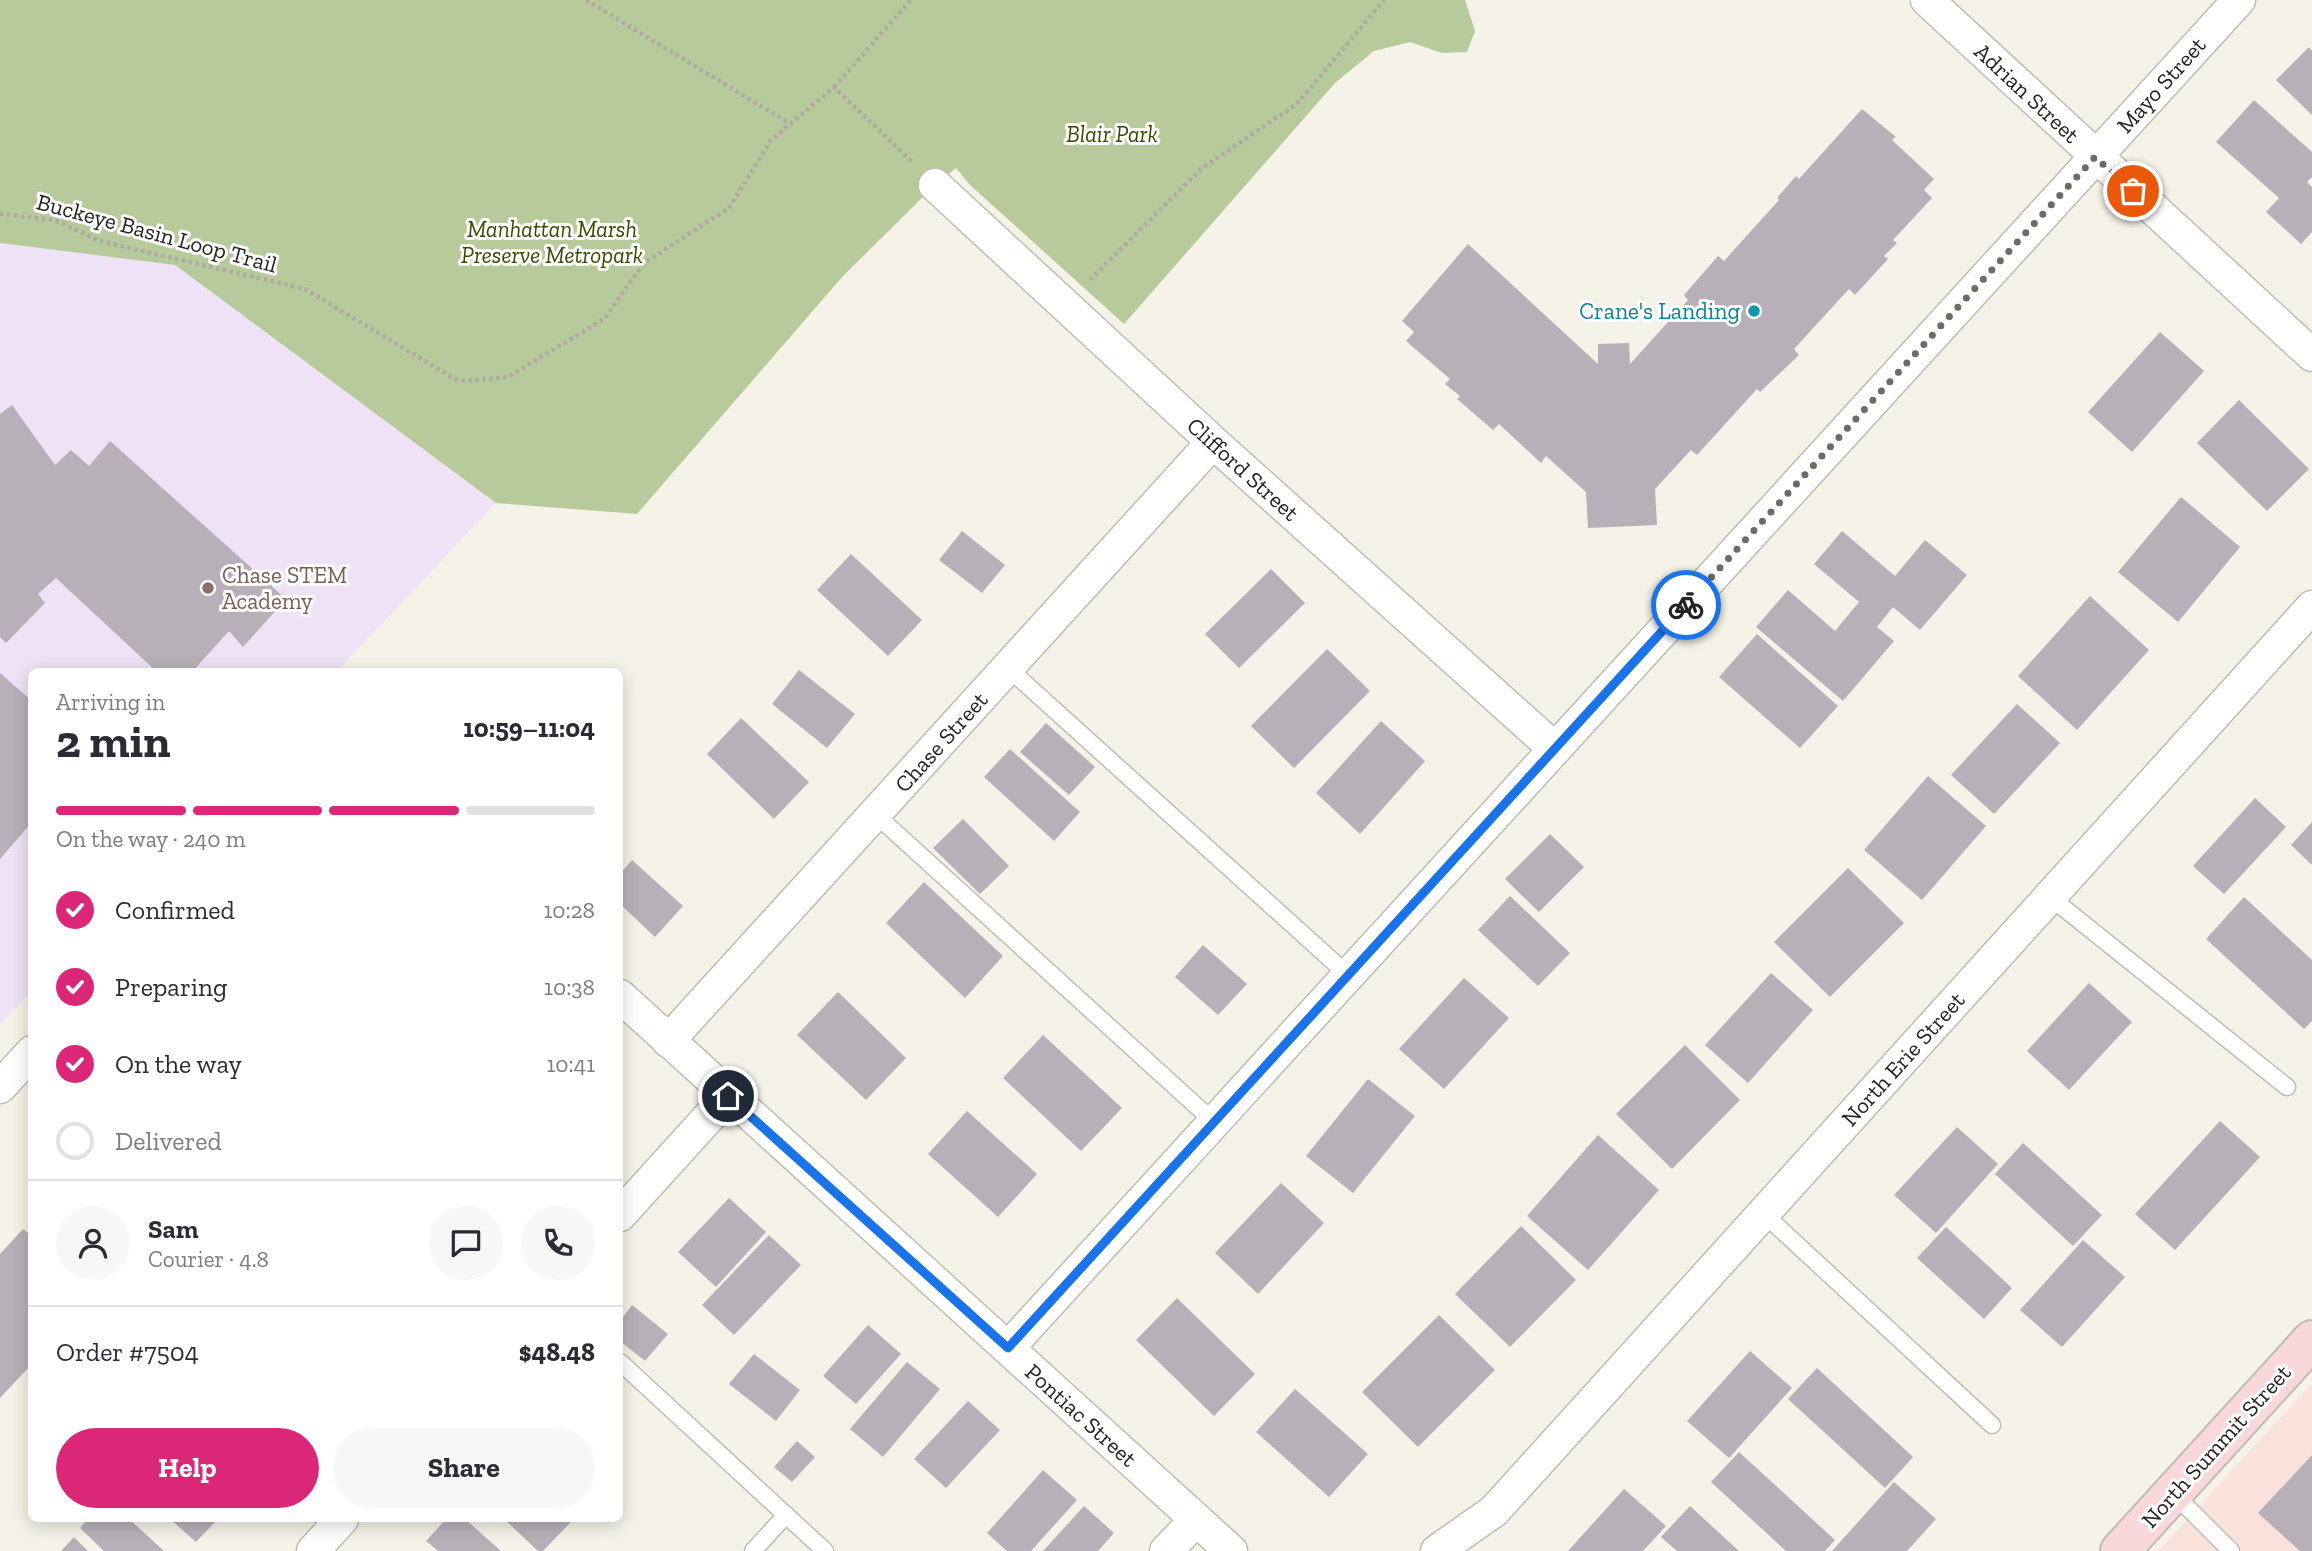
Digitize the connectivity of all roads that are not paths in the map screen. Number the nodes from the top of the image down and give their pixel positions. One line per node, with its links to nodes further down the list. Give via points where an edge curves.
1 (1927, 0): 3 (street, Adrian Street)
2 (2239, 0): 3 (street, Mayo Street)
3 (2095, 157): 5 (street, Adrian Street); 9 (street, Mayo Street)
4 (935, 185): 6 (street, Clifford Street)
5 (2312, 355)
6 (1213, 443): 8 (street, Chase Street); 9 (street, Clifford Street)
7 (2312, 607): 11 (street, North Erie Street)
8 (1008, 668): 10 (street, Chase Street); 12 (lane)
9 (1555, 748): 12 (street, Mayo Street)
10 (875, 814): 14 (street, Chase Street); 19 (lane)
11 (2050, 897): 17 (lane); 21 (street, North Erie Street)
12 (1348, 975): 19 (street, Mayo Street)
13 (623, 999): 14 (street, Pontiac Street)
14 (668, 1041): 18 (street, Pontiac Street)
15 (28, 1056): 16 (street)
16 (0, 1086)
17 (2287, 1087)
18 (728, 1096): 20 (street); 23 (street, Pontiac Street)
19 (1214, 1122): 23 (street, Mayo Street)
20 (623, 1212)
21 (1764, 1214): 25 (lane); 27 (street, North Erie Street)
22 (2312, 1340): 26 (main road, North Summit Street)
23 (1008, 1348): 29 (street, Pontiac Street)
24 (623, 1365): 28 (lane)
25 (1992, 1425)
26 (2173, 1493): 38 (main road, North Summit Street); 39 (lane)
27 (1494, 1511): 36 (street, North Erie Street); 37 (street, North Erie Street)
28 (786, 1515): 32 (lane); 33 (lane)
29 (1196, 1520): 34 (street); 35 (street, Pontiac Street)
30 (339, 1522): 31 (street)
31 (313, 1551)
32 (753, 1551)
33 (825, 1551)
34 (1166, 1551)
35 (1231, 1551)
36 (1437, 1551)
37 (1458, 1551)
38 (2120, 1551)
39 (2231, 1551)

